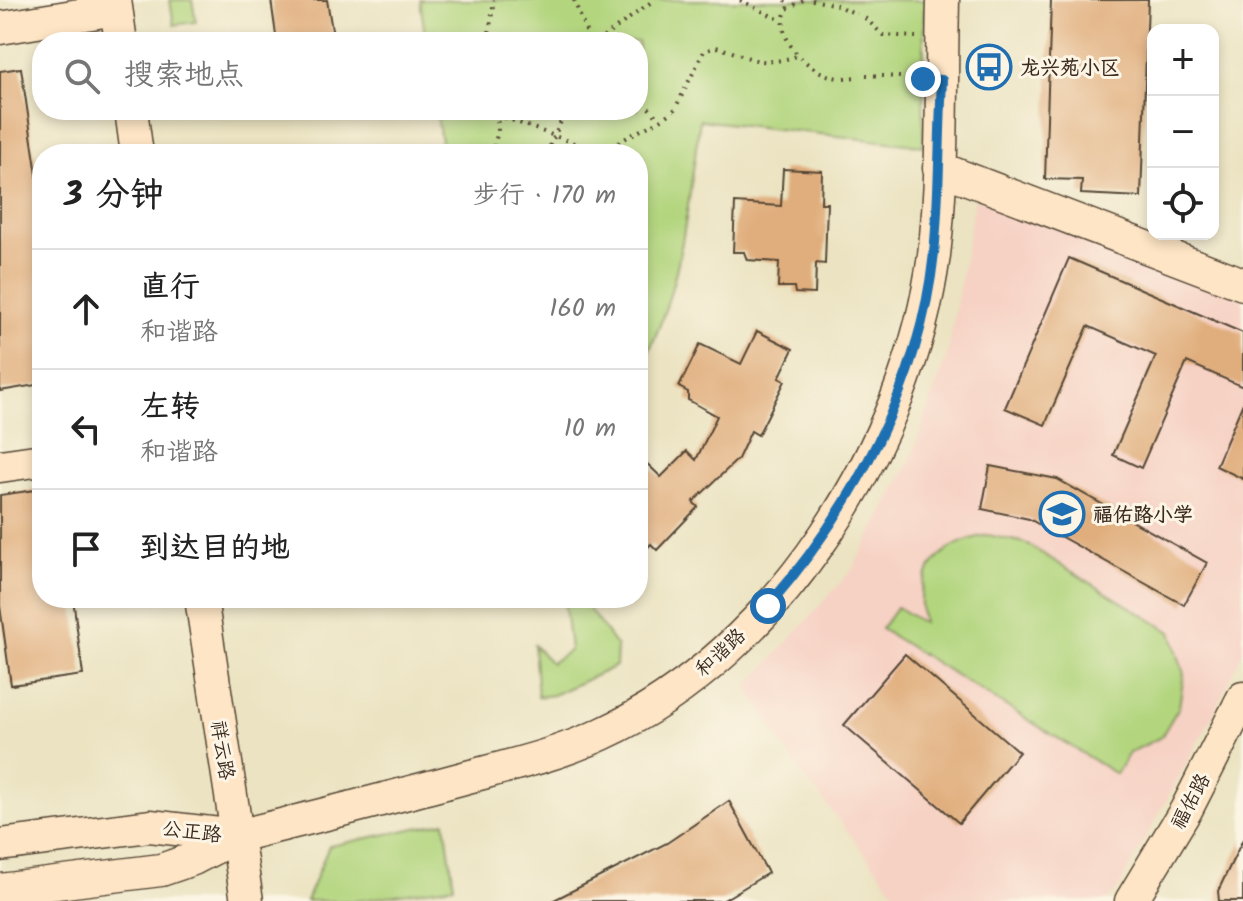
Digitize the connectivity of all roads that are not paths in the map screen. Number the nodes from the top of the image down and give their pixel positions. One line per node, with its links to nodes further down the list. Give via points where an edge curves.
1 (943, 0): 7 (street, 和谐路)
2 (116, 4): 3 (street); 4 (street)
3 (0, 28)
4 (120, 32)
5 (132, 120): 6 (street)
6 (136, 144)
7 (939, 168): 8 (street); 13 (street, 和谐路, via 933,256 916,337 882,432 846,504 815,548 729,646 637,716 572,746)
8 (1243, 284)
9 (32, 461): 10 (street)
10 (0, 466)
11 (203, 608): 13 (street, 祥云路)
12 (1243, 698): 17 (street, 福佑路, via 1186,810)
13 (237, 836): 14 (street, 公正路, via 150,826); 15 (street, 公正路, via 161,870); 16 (street, 祥云路)
14 (0, 845)
15 (0, 890)
16 (247, 901)
17 (1131, 901)

